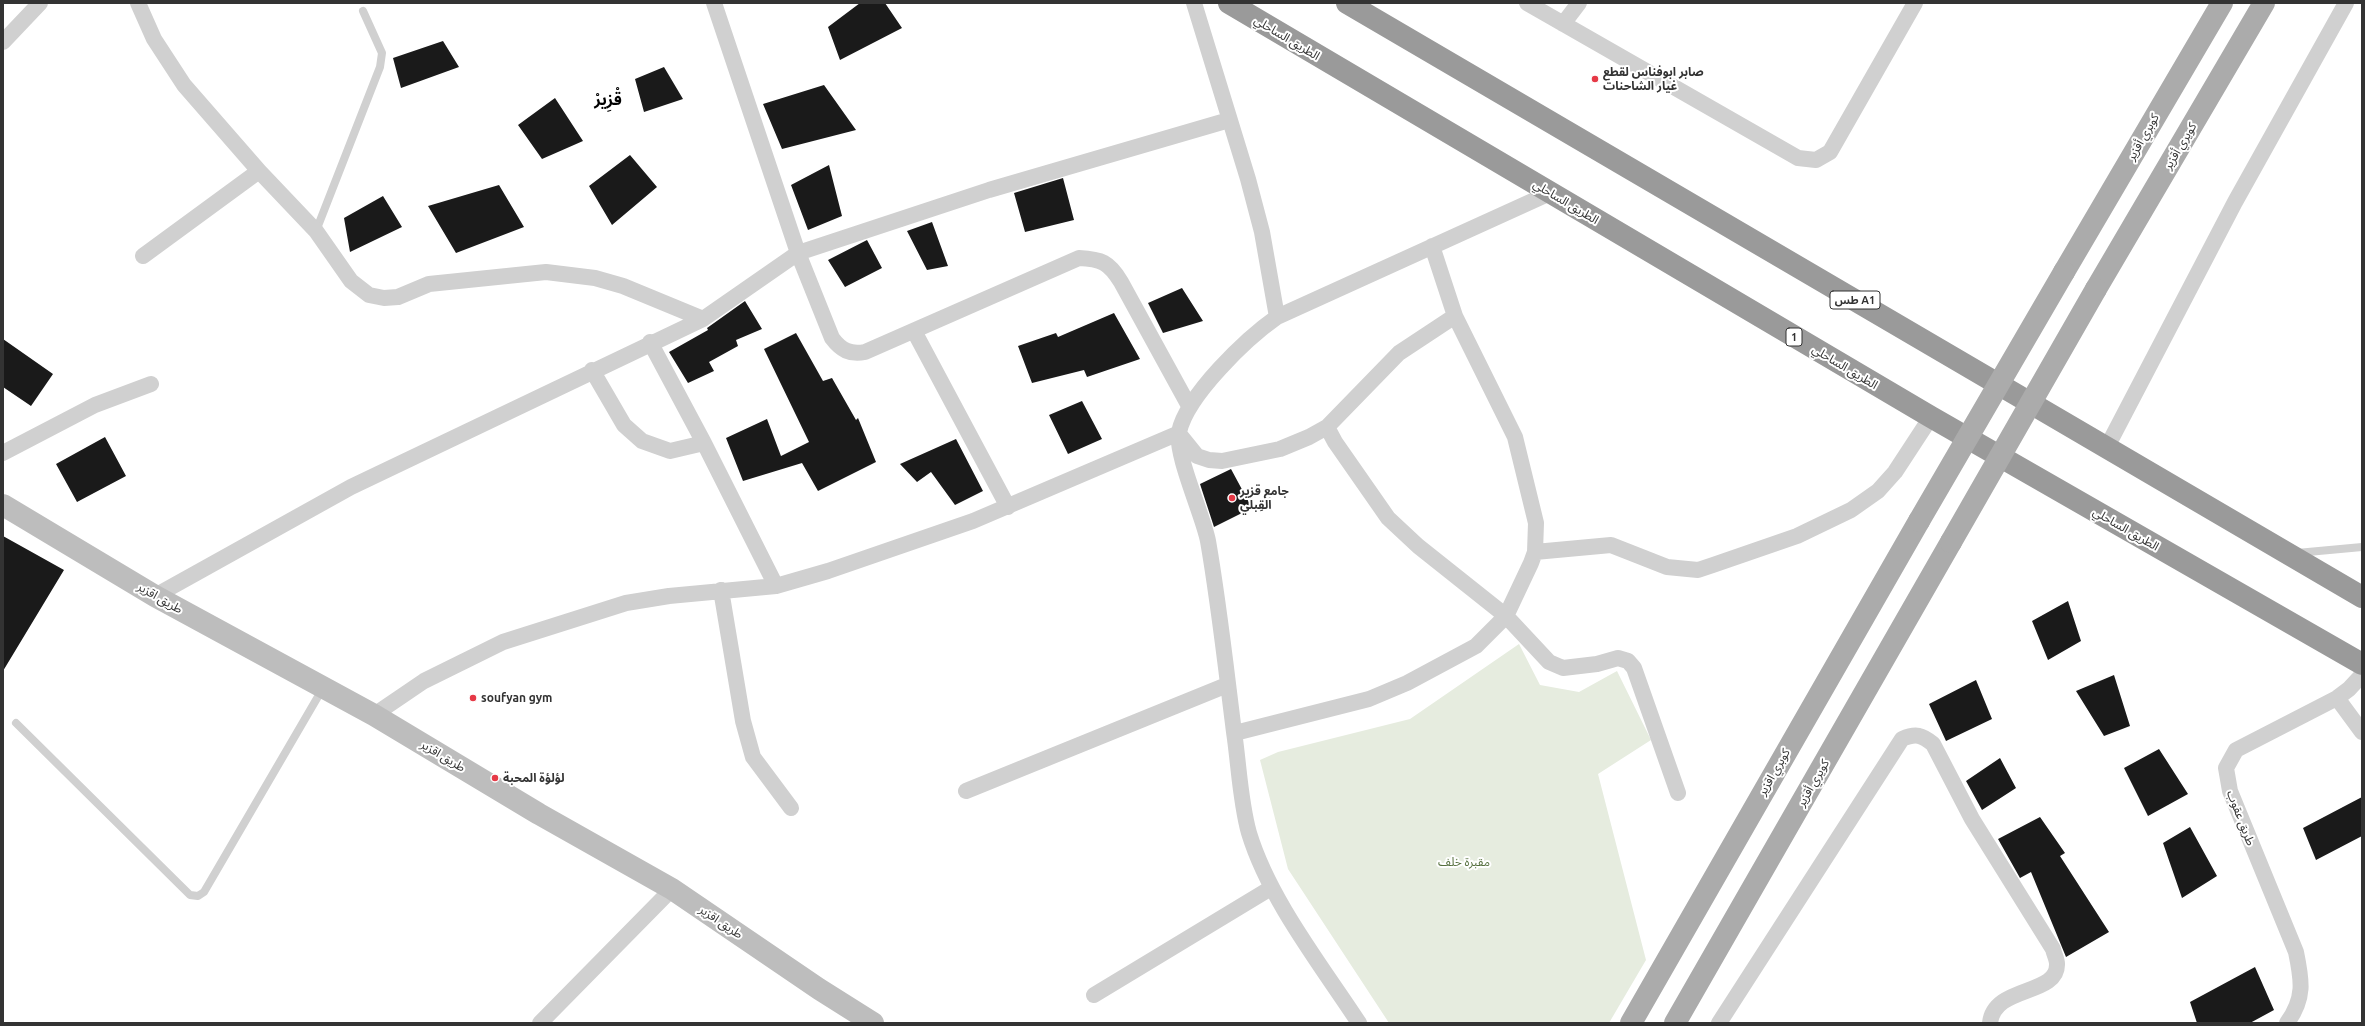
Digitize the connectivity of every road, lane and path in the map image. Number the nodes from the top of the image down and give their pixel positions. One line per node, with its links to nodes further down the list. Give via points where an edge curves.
1 (138, 3): 17 (street, via 154,39 184,85)
2 (714, 3): 21 (street)
3 (1194, 3): 16 (street)
4 (1229, 3): 18 (highway, الطريق الساحلي / 1)
5 (1347, 3): 35 (highway, طس A1)
6 (1527, 3): 14 (street)
7 (1579, 3): 14 (street)
8 (1915, 3): 14 (street, via 1830,152 1816,160 1798,158)
9 (2222, 3): 39 (main road, كوبري أقزير, bridge)
10 (2264, 3): 67 (main road, كويري أقزير, bridge, via 2096,289)
11 (2346, 3): 35 (street, via 2235,202)
12 (34, 6): 15 (street)
13 (363, 11): 19 (lane, via 382,53 380,67)
14 (1563, 24)
15 (3, 42)
16 (1229, 120): 21 (street, via 989,190); 24 (street, via 1262,232)
17 (259, 171): 19 (street); 22 (street)
18 (1550, 193): 20 (street); 31 (highway, الطريق الساحلي / 1)
19 (316, 231): 25 (street, via 351,281 369,295 398,297 429,284 546,272 595,278 623,286)
20 (1432, 246): 23 (street); 24 (street)
21 (798, 253): 25 (street); 26 (street, via 832,338 845,351 856,354 865,352)
22 (143, 256)
23 (1455, 316): 32 (street, via 1399,353); 41 (street, via 1515,437 1536,523)
24 (1278, 317): 30 (street, via 1264,326 1222,367)
25 (703, 319): 27 (street)
26 (914, 331): 30 (street, via 1079,258 1099,259 1113,269 1121,282); 38 (street)
27 (650, 342): 28 (street); 34 (street)
28 (592, 370): 34 (street, via 624,425 642,441 670,451); 45 (street, via 351,487)
29 (151, 384): 36 (street, via 96,405)
30 (1189, 406): 33 (street)
31 (1931, 417): 41 (street, via 1895,472 1878,491 1851,510 1797,536 1713,565 1698,570 1667,567 1611,545); 48 (highway, الطريق الساحلي / 1)
32 (1327, 427): 33 (street, via 1280,449 1222,461 1197,456); 47 (street, via 1388,518 1418,546)
33 (1179, 434): 38 (street); 50 (street, via 1192,493 1207,535)
34 (704, 443): 43 (street)
35 (2107, 447): 42 (highway, طس A1)
36 (3, 454)
37 (3, 504): 45 (street, طريق اقزير)
38 (1008, 507): 43 (street, via 828,571)
39 (1919, 521): 66 (main road, كوبري اقزير)
40 (2362, 547): 42 (lane)
41 (1535, 552): 47 (street, via 1515,601)
42 (2288, 554): 46 (highway, طس A1)
43 (776, 586): 44 (street)
44 (721, 590): 53 (street, via 626,603 503,642 424,680); 59 (street, via 743,721 753,757)
45 (155, 596): 51 (street, طريق اقزير)
46 (2362, 597)
47 (1506, 616): 56 (street, via 1476,646 1382,694); 58 (street, via 1549,662 1556,666 1563,668 1597,664 1618,658 1628,661 1634,668)
48 (2362, 664)
49 (2362, 675): 52 (street, طريق عقوب)
50 (1227, 685): 56 (street); 57 (street)
51 (324, 688): 53 (street, طريق اقزير); 54 (lane, via 204,892 198,896 190,895)
52 (2337, 698): 55 (street); 70 (street, طريق عقوب, via 2236,750 2226,768 2230,791 2296,952 2301,978 2297,1008)
53 (374, 715): 61 (street, طريق اقزير, via 539,814)
54 (16, 723)
55 (2362, 732)
56 (1235, 733): 60 (street, via 1249,833)
57 (966, 791)
58 (1678, 793)
59 (790, 808)
60 (1271, 888): 62 (street); 65 (street)
61 (672, 889): 63 (street); 64 (street, طريق اقزير)
62 (1094, 995)
63 (540, 1023)
64 (873, 1023)
65 (1359, 1023)
66 (1631, 1023)
67 (1675, 1023)
68 (1719, 1023): 69 (street, via 1902,739 1913,734 1923,736 1933,744 1972,819 2053,949 2057,965 2052,977 2036,989 2009,997 1996,1008)
69 (1990, 1023)
70 (2287, 1023)

